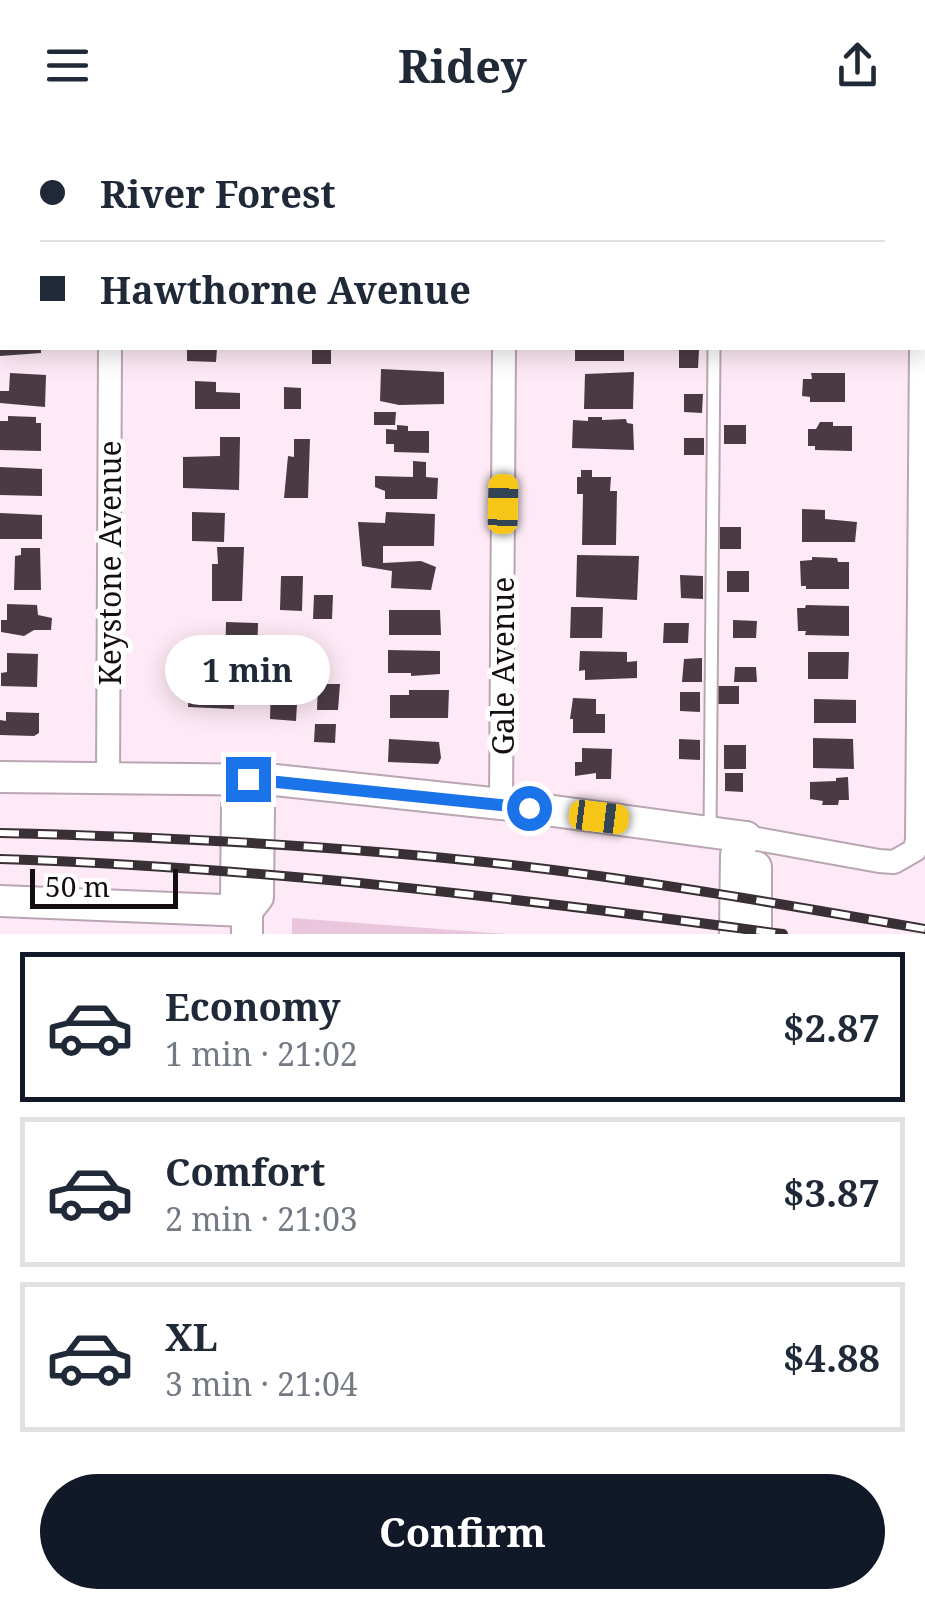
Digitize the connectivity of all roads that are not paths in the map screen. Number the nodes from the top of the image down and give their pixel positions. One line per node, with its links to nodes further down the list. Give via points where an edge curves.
1 (110, 350): 6 (street, Keystone Avenue)
2 (504, 350): 8 (street, Gale Avenue)
3 (714, 350): 9 (lane)
4 (921, 350): 10 (street, via 915,850 880,861)
5 (0, 777): 6 (street)
6 (108, 779): 7 (street)
7 (248, 779): 8 (street); 12 (street, via 237,806 236,897)
8 (500, 804): 9 (street)
9 (710, 832): 10 (street)
10 (746, 837): 13 (street, via 736,855); 14 (street, via 756,858)
11 (0, 901): 12 (street)
12 (247, 922)
13 (735, 934)
14 (756, 934)

